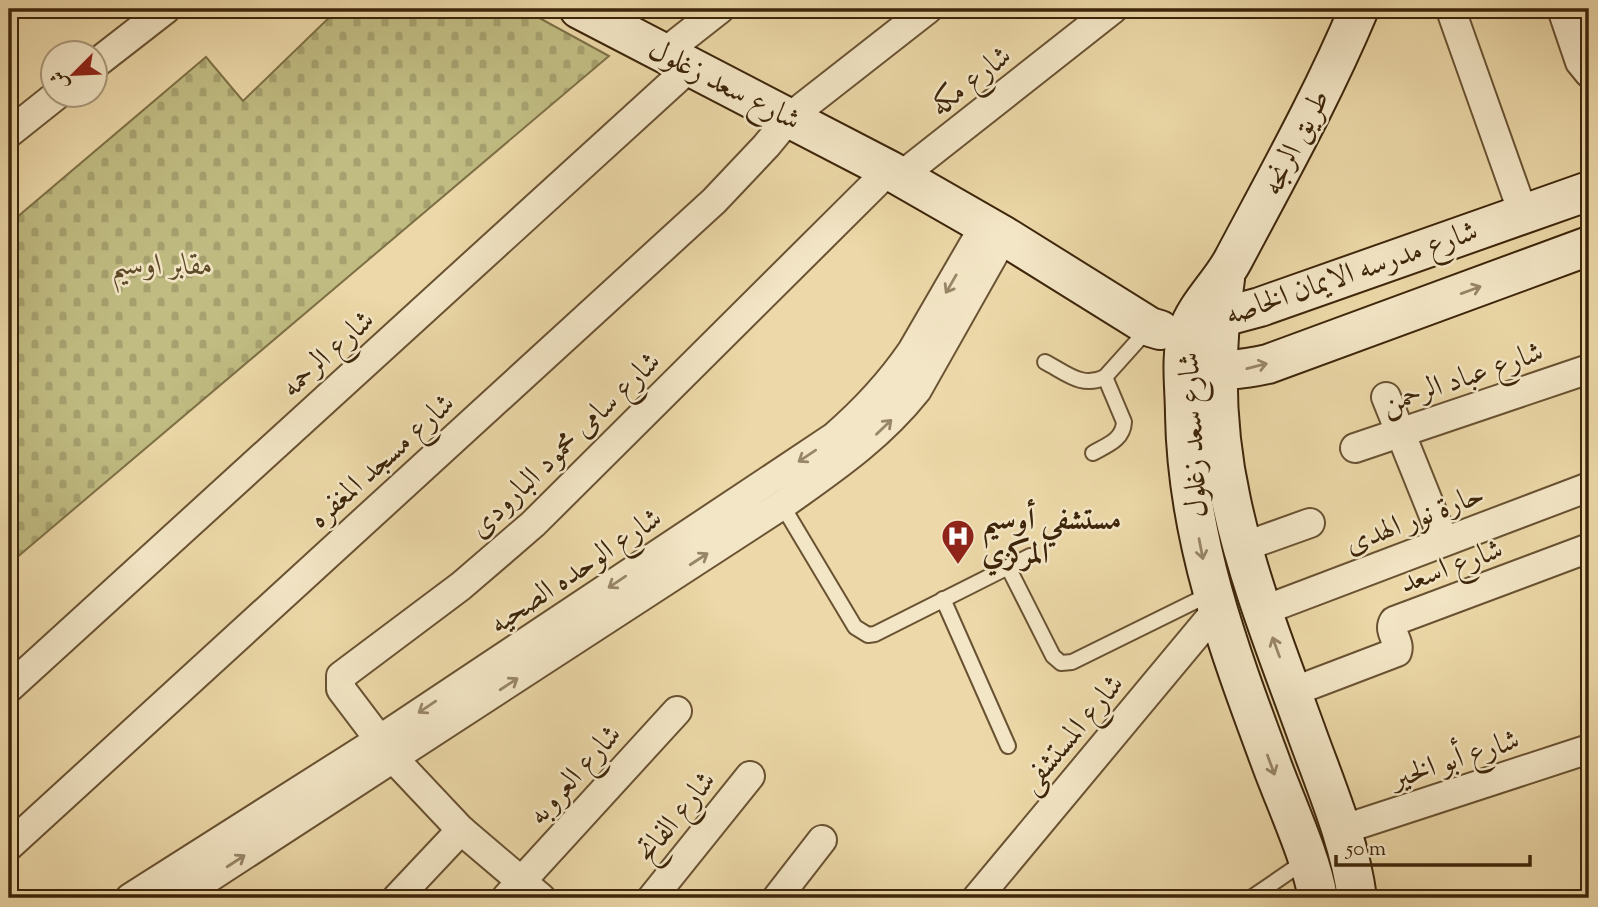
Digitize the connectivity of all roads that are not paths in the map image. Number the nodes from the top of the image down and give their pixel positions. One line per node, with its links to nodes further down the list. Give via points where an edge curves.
1 (166, 9): 9 (street)
2 (579, 9): 10 (street, شارع سعد زغلول)
3 (720, 9): 10 (street, شارع الرحمه)
4 (928, 9): 13 (street, شارع مسجد المغفره)
5 (1113, 9): 15 (street, شارع مكه)
6 (1359, 9): 20 (street, طريق الرنجه)
7 (1562, 9): 11 (street, via 1580,62)
8 (1453, 16): 17 (street)
9 (108, 54)
10 (677, 60): 13 (street, شارع سعد زغلول); 42 (street, شارع الرحمه)
11 (1589, 74)
12 (40, 108): 14 (street)
13 (790, 117): 15 (street, شارع سعد زغلول); 52 (street, شارع مسجد المغفره, via 714,201)
14 (9, 133)
15 (895, 173): 18 (street, شارع سعد زغلول); 47 (street, شارع سامى محمود البارودى, via 533,524 461,586 341,676 341,689)
16 (1589, 191): 17 (street, شارع مدرسه الايمان الخاصه)
17 (1523, 213): 21 (street, شارع مدرسه الايمان الخاصه, via 1261,307)
18 (995, 230): 21 (street, شارع سعد زغلول); 32 (street, شارع الوحده الصحيه, one-way to 18, via 864,446 901,410 931,368); 47 (street, شارع الوحده الصحيه, one-way to 47, via 912,351 852,422)
19 (1589, 246): 23 (street, شارع مدرسه الايمان الخاصه, one-way to 19, via 1244,370 1268,364)
20 (1226, 274): 21 (street, شارع سعد زغلول)
21 (1180, 324): 23 (street, شارع سعد زغلول); 23 (street, via 1170,350); 25 (lane)
22 (1045, 362): 25 (lane, via 1083,383)
23 (1201, 369): 27 (street, شارع سعد زغلول)
24 (1589, 369): 28 (street, شارع عباد الرحمن)
25 (1105, 377): 30 (lane, via 1123,429 1113,442)
26 (1386, 397): 28 (street)
27 (1203, 429): 35 (street, شارع سعد زغلول, via 1231,500); 40 (street, شارع سعد زغلول, one-way to 40, via 1195,522)
28 (1400, 433): 29 (street, شارع عباد الرحمن); 34 (street)
29 (1355, 448)
30 (1093, 453)
31 (1589, 487): 34 (street, حارة نور الهدى)
32 (782, 505): 39 (lane, via 861,632 875,634); 47 (street, شارع الوحده الصحيه, one-way to 32)
33 (1310, 523): 35 (street)
34 (1444, 541): 41 (street, حارة نور الهدى)
35 (1243, 547): 41 (street, شارع سعد زغلول)
36 (1589, 548): 43 (street, شارع اسعد, via 1394,621 1397,652)
37 (1030, 556): 38 (lane)
38 (1008, 566): 39 (lane); 40 (lane, via 1061,663)
39 (943, 599): 45 (lane)
40 (1214, 602): 53 (street, شارع سعد زغلول, one-way to 53); 60 (street, شارع المستشفى)
41 (1262, 611): 43 (street, شارع سعد زغلول, one-way to 41)
42 (9, 688)
43 (1292, 692): 50 (street, شارع سعد زغلول)
44 (677, 711): 54 (street, شارع العروبه)
45 (1008, 746)
46 (1589, 749): 50 (street, شارع أبو الخير)
47 (386, 750): 49 (street); 55 (street, شارع الوحده الصحيه); 56 (street, شارع الوحده الصحيه, one-way to 47)
48 (750, 776): 58 (street, شارع الفاتح)
49 (461, 830): 54 (street); 57 (street)
50 (1341, 830): 63 (street, شارع سعد زغلول)
51 (822, 840): 59 (street)
52 (9, 846)
53 (1306, 860): 61 (lane); 62 (street, شارع سعد زغلول)
54 (523, 893)
55 (130, 898)
56 (178, 898)
57 (397, 898)
58 (652, 898)
59 (777, 898)
60 (977, 898)
61 (1251, 898)
62 (1318, 898)
63 (1357, 898)

